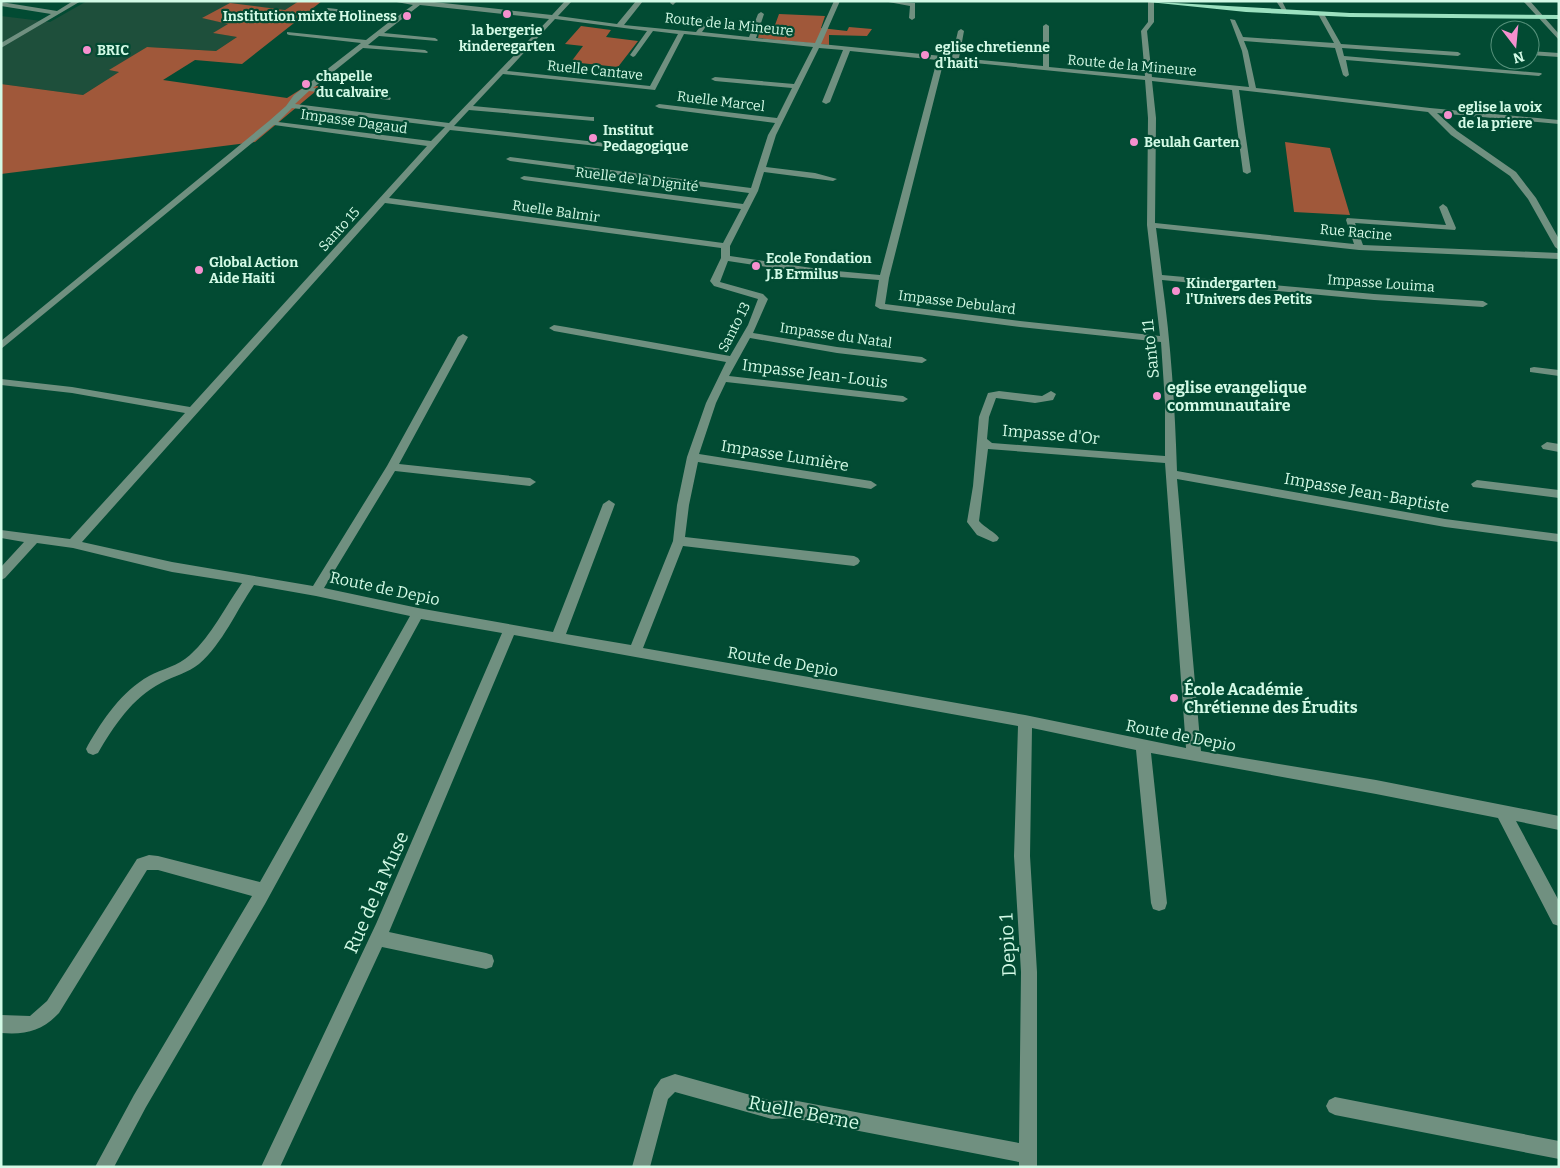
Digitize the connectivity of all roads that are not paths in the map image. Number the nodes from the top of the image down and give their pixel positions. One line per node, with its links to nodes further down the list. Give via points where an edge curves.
1 (78, 1): 14 (street)
2 (394, 1): 9 (street, Route de la Mineure)
3 (569, 1): 20 (street, Santo 15)
4 (640, 1): 24 (street)
5 (837, 1): 39 (street, Santo 13)
6 (886, 1): 21 (street, via 914,4)
7 (1279, 1): 13 (street)
8 (1526, 1): 18 (street)
9 (421, 2): 19 (street); 20 (street, Route de la Mineure)
10 (1146, 2): 13 (main road); 54 (street, Santo 11, via 1151,22 1144,31)
11 (1, 4): 14 (street)
12 (328, 10): 19 (street)
13 (1286, 12): 16 (main road)
14 (58, 13): 38 (street)
15 (761, 14): 33 (street)
16 (1321, 14): 18 (main road); 37 (street)
17 (1559, 16): 18 (main road)
18 (1540, 17): 32 (street)
19 (399, 18): 30 (street)
20 (553, 18): 24 (street, Route de la Mineure); 50 (street, Santo 15)
21 (912, 18)
22 (708, 19): 31 (street)
23 (1232, 20): 34 (street)
24 (619, 26): 26 (street, Route de la Mineure)
25 (1046, 26): 49 (street)
26 (651, 29): 28 (street, Route de la Mineure); 44 (street)
27 (961, 31): 48 (street)
28 (682, 32): 31 (street, Route de la Mineure); 50 (street, Ruelle Cantave, via 652,88)
29 (289, 33): 36 (street)
30 (378, 34): 35 (street); 36 (street)
31 (698, 34): 33 (street, Route de la Mineure)
32 (1559, 38)
33 (752, 39): 39 (street, Route de la Mineure)
34 (1240, 39): 37 (street); 59 (street)
35 (435, 40)
36 (364, 44): 41 (street); 55 (street)
37 (1338, 45): 43 (street); 47 (street)
38 (1, 46)
39 (817, 46): 40 (street, Route de la Mineure); 56 (street, Santo 13)
40 (847, 49): 46 (street, Route de la Mineure); 60 (street)
41 (424, 52)
42 (1540, 53): 45 (street)
43 (1458, 54)
44 (632, 55)
45 (1559, 55)
46 (941, 58): 48 (street, Route de la Mineure); 88 (street, Impasse Debulard)
47 (1342, 58): 51 (street); 52 (street)
48 (955, 60): 49 (street, Route de la Mineure)
49 (1046, 69): 54 (street, Route de la Mineure)
50 (501, 72): 63 (street, Santo 15)
51 (1539, 74)
52 (1346, 75)
53 (715, 79): 56 (street)
54 (1150, 80): 58 (street, Route de la Mineure); 81 (street, Santo 11)
55 (316, 82): 57 (street); 57 (street, via 365,87 386,95)
56 (797, 86): 66 (street, Santo 13)
57 (308, 89): 61 (street)
58 (1236, 89): 59 (street, Route de la Mineure); 74 (street)
59 (1253, 91): 64 (street, Route de la Mineure)
60 (826, 102)
61 (291, 106): 67 (street); 69 (street)
62 (658, 106): 66 (street, Ruelle Marcel)
63 (468, 108): 65 (street); 69 (street, Santo 15)
64 (1430, 110): 68 (street, Route de la Mineure); 83 (street, via 1454,133 1513,174 1532,198)
65 (591, 119)
66 (780, 121): 73 (street, Santo 13)
67 (272, 123): 70 (street, Impasse Dagaud); 94 (street)
68 (1558, 123)
69 (450, 127): 70 (street, Santo 15); 71 (street)
70 (433, 144): 78 (street, Santo 15)
71 (622, 147)
72 (510, 159): 77 (street)
73 (760, 170): 76 (street); 77 (street, Santo 13)
74 (1247, 172)
75 (524, 178): 80 (street, Ruelle de la Dignité)
76 (833, 179)
77 (754, 191): 80 (street, Santo 13)
78 (383, 200): 82 (street, Ruelle Balmir); 103 (street, Santo 15)
79 (1443, 207): 84 (street, via 1452,228 1350,220)
80 (746, 208): 82 (street, Santo 13)
81 (1151, 225): 84 (street, Rue Racine); 87 (street, Santo 11)
82 (726, 246): 86 (street, Santo 13)
83 (1559, 246)
84 (1359, 247): 85 (street, Rue Racine)
85 (1559, 256)
86 (725, 258): 88 (street); 91 (street, Santo 13, via 715,283 762,297)
87 (1158, 277): 89 (street, Impasse Louima); 93 (street, Santo 11)
88 (884, 278): 93 (street, Impasse Debulard, via 879,303 884,307)
89 (1483, 304)
90 (554, 328): 95 (street)
91 (747, 334): 95 (street, Santo 13); 96 (street, Impasse du Natal, via 837,350)
92 (463, 337): 109 (street)
93 (1164, 339): 108 (street, Santo 11, via 1170,403)
94 (1, 346)
95 (732, 360): 99 (street, Santo 13)
96 (922, 360)
97 (1534, 370): 98 (street)
98 (1559, 372)
99 (722, 378): 102 (street, Impasse Jean-Louis); 107 (street, Santo 13)
100 (1, 382): 103 (street, via 72,390)
101 (1051, 394): 104 (street, Impasse d'Or, via 1049,398 1036,401 992,395 980,437)
102 (903, 398)
103 (194, 411): 121 (street, Santo 15)
104 (983, 444): 108 (street, Impasse d'Or); 117 (street, via 972,522)
105 (1547, 446): 106 (street)
106 (1559, 448)
107 (693, 458): 113 (street, Impasse Lumière); 120 (street, Santo 13, via 683,505)
108 (1170, 460): 110 (street, Santo 11)
109 (392, 467): 111 (street); 125 (street)
110 (1171, 474): 118 (street, Impasse Jean-Baptiste, via 1445,523); 133 (street, Santo 11)
111 (530, 482)
112 (1477, 484): 114 (street)
113 (871, 485)
114 (1559, 494)
115 (609, 504): 128 (street)
116 (1, 534): 119 (street, Route de Depio)
117 (993, 538)
118 (1559, 538)
119 (34, 539): 121 (street, Route de Depio); 123 (street)
120 (680, 541): 122 (street); 129 (street, Santo 13)
121 (73, 544): 124 (street, Route de Depio, via 172,567)
122 (854, 561)
123 (1, 575)
124 (251, 580): 125 (street, Route de Depio); 132 (street, via 194,660 156,679 130,697)
125 (316, 590): 126 (street, Route de Depio)
126 (418, 613): 127 (street, Route de Depio); 136 (street)
127 (510, 630): 128 (street, Route de Depio); 139 (street, Rue de la Muse)
128 (558, 637): 129 (street, Route de Depio)
129 (635, 652): 130 (street, Route de Depio)
130 (1025, 721): 131 (street, Route de Depio); 144 (street, Depio 1, via 1022,856 1029,972)
131 (1143, 746): 133 (street, Route de Depio); 137 (street)
132 (92, 749)
133 (1194, 756): 134 (street, Route de Depio)
134 (1503, 812): 135 (street, Route de Depio); 138 (street)
135 (1559, 823)
136 (264, 891): 141 (street, via 158,863 142,864 53,1008 35,1024); 145 (street)
137 (1159, 903)
138 (1559, 918)
139 (378, 938): 140 (street); 146 (street, Rue de la Muse)
140 (486, 961)
141 (1, 1024)
142 (1335, 1106): 143 (street)
143 (1559, 1150)
144 (1027, 1160): 147 (street, Ruelle Berne, via 792,1109 772,1110 675,1083 666,1085 660,1096)
145 (104, 1167)
146 (270, 1167)
147 (641, 1167)

